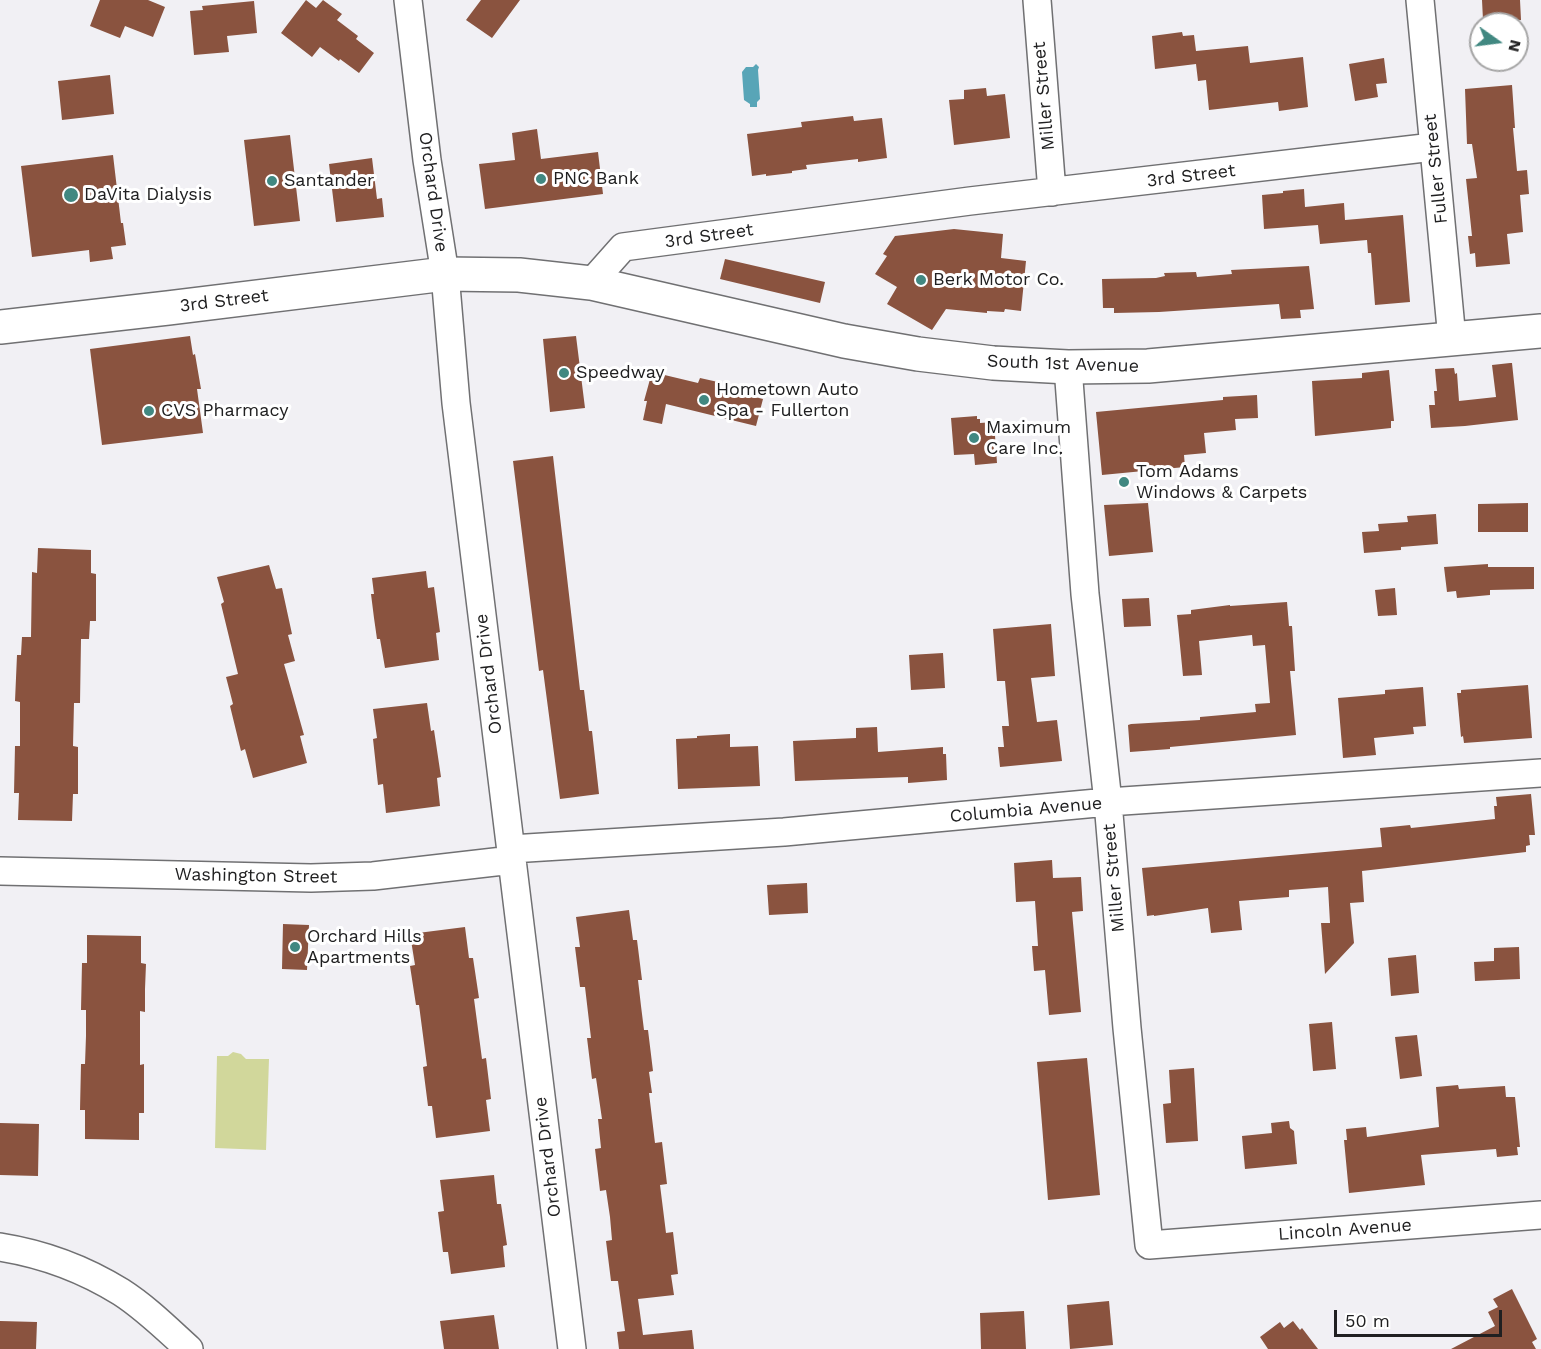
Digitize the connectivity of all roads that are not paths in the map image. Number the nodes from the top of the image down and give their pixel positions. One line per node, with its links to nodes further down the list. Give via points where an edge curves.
1 (408, 0): 6 (street, Orchard Drive)
2 (1037, 0): 5 (street, Miller Street)
3 (1420, 0): 4 (street, Fuller Street)
4 (1433, 147): 5 (street, 3rd Street); 10 (street, Fuller Street)
5 (1052, 192): 7 (street, 3rd Street, via 623,247)
6 (445, 274): 7 (main road, 3rd Street, via 519,275); 8 (main road, 3rd Street); 14 (street, Orchard Drive, via 456,403)
7 (591, 283): 11 (main road, South 1st Avenue, via 844,341 993,363)
8 (0, 327)
9 (1541, 331): 10 (main road, South 1st Avenue)
10 (1452, 339): 11 (main road, South 1st Avenue, via 1148,366)
11 (1068, 367): 13 (street, Miller Street, via 1085,594)
12 (1541, 773): 13 (street, Columbia Avenue)
13 (1108, 802): 14 (street, Columbia Avenue); 17 (street, Miller Street)
14 (511, 855): 15 (street, Washington Street, via 373,876 311,878); 20 (street, Orchard Drive)
15 (0, 871)
16 (1541, 1215): 17 (street, Lincoln Avenue)
17 (1149, 1245)
18 (0, 1247): 19 (street, via 52,1259 88,1273 138,1305)
19 (189, 1349)
20 (572, 1349)

